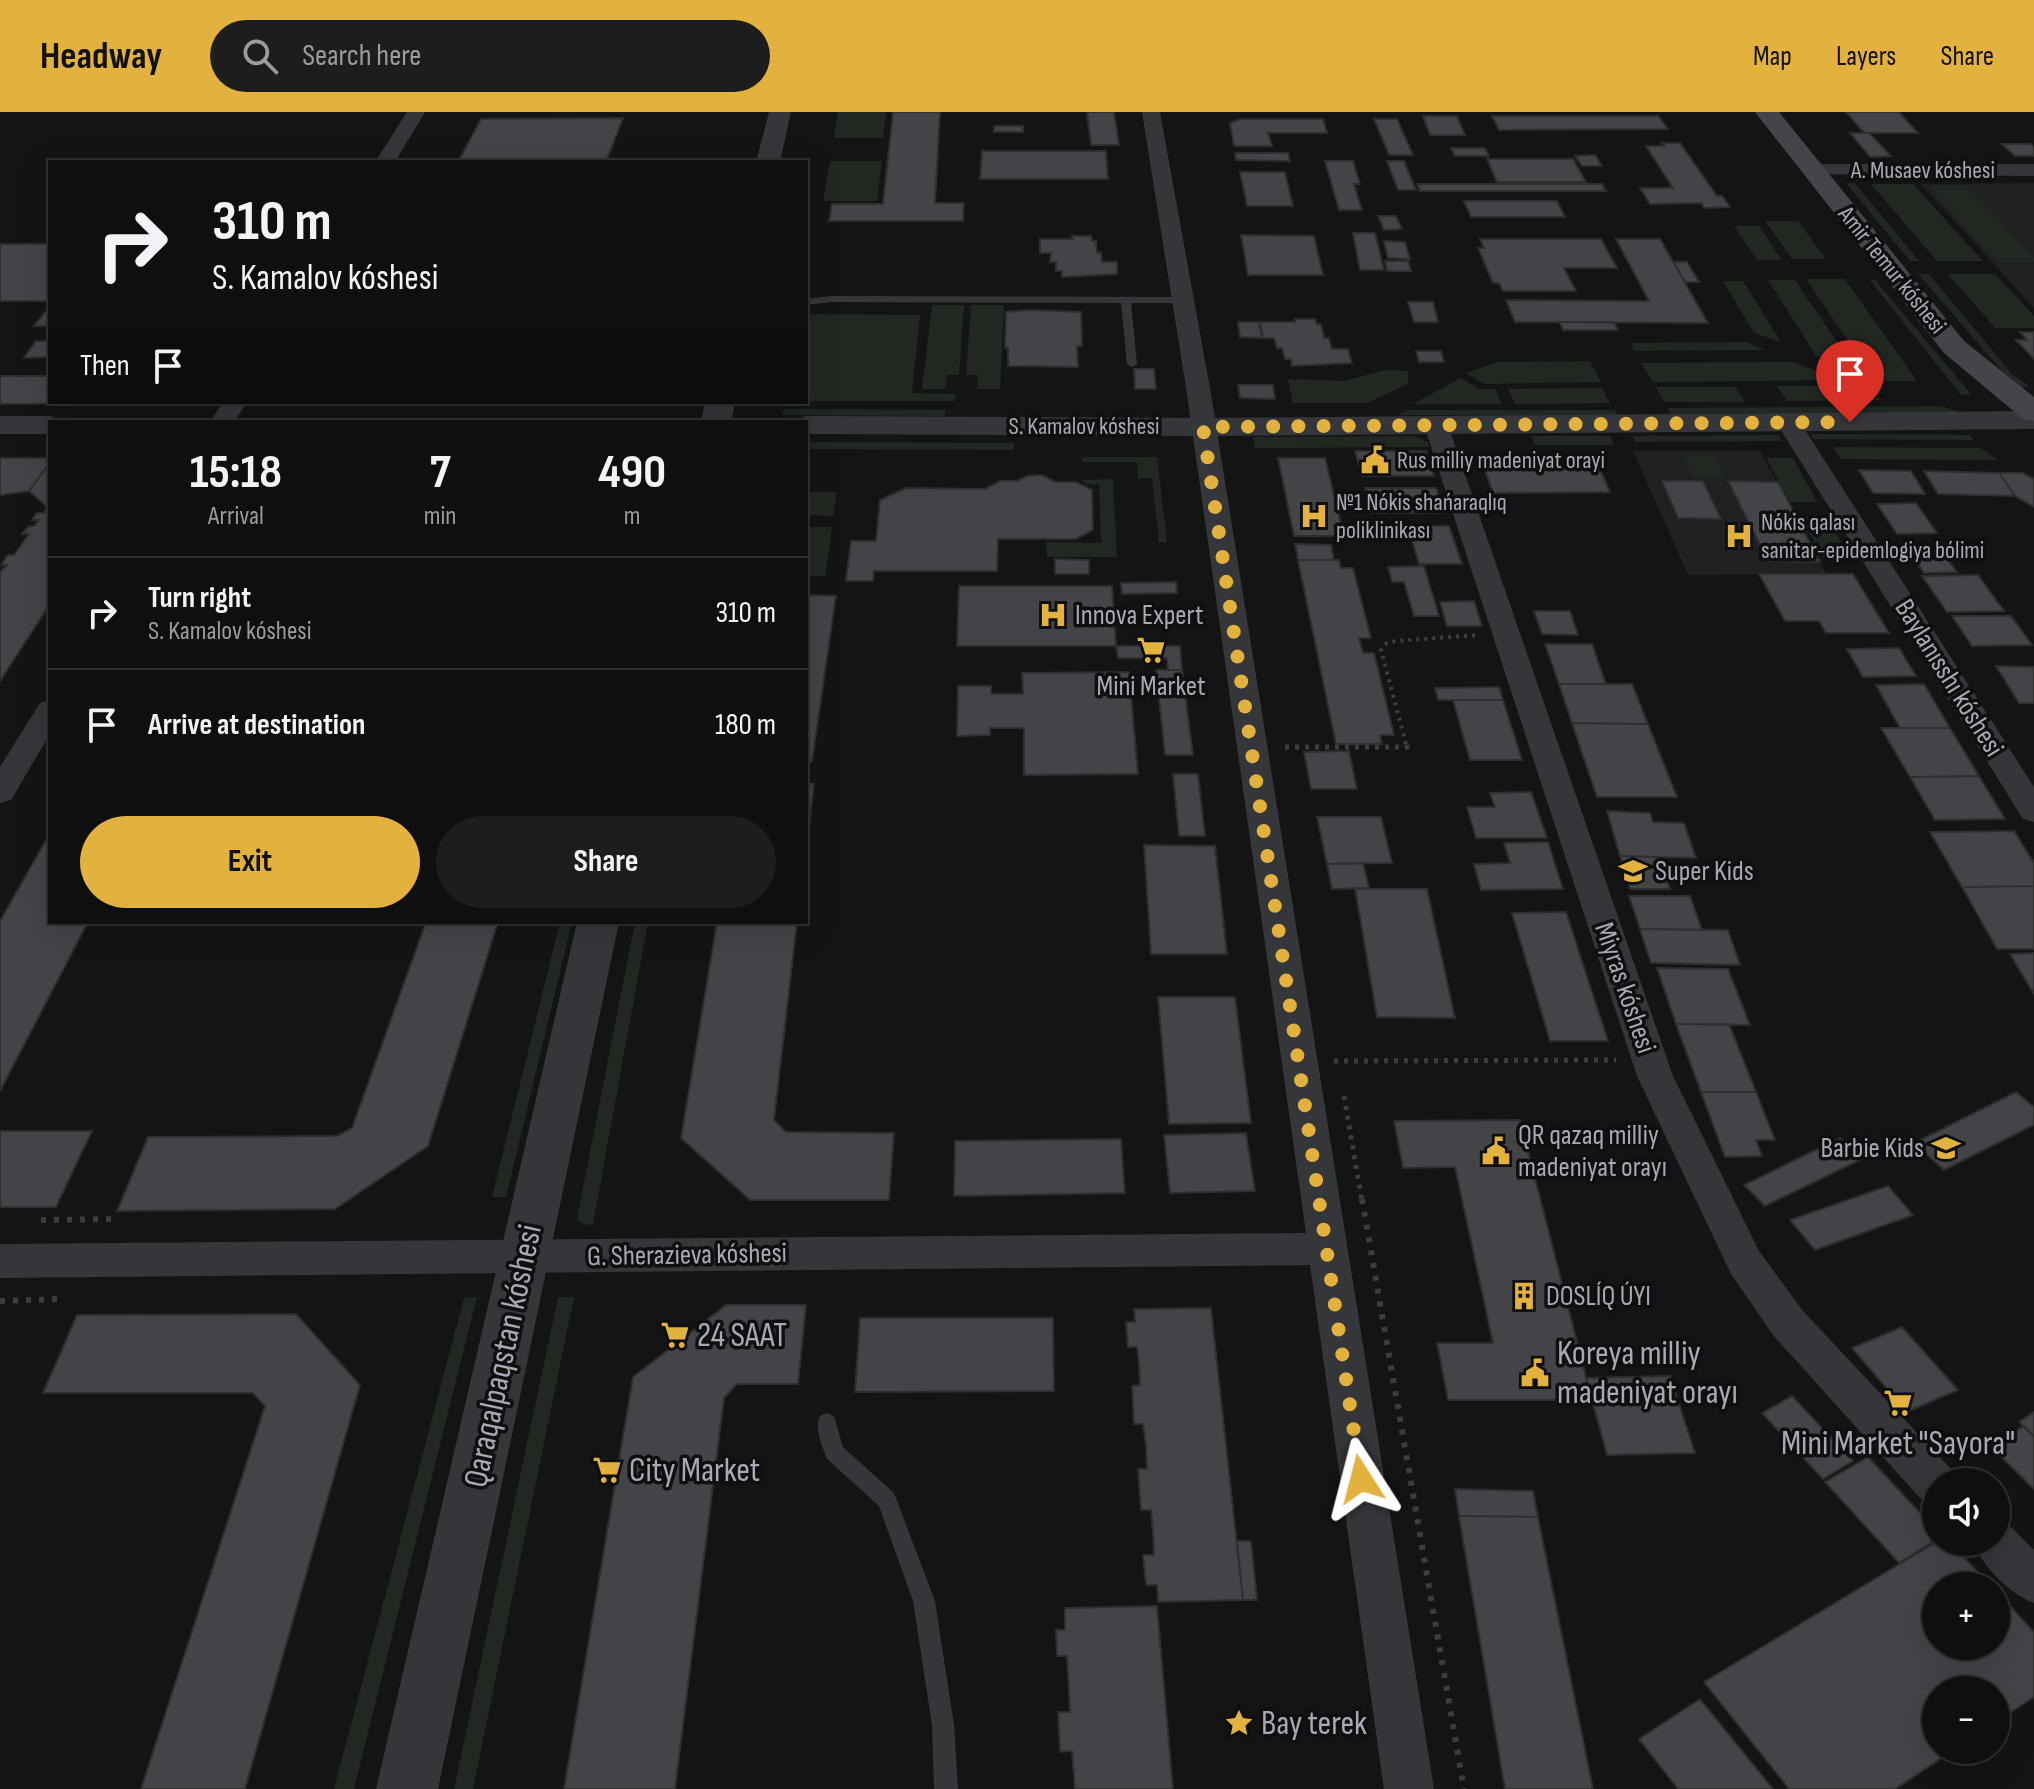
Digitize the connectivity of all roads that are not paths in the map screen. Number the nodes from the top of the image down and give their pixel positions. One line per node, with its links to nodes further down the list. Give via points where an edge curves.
1 (416, 112): 5 (street)
2 (780, 112): 6 (street)
3 (1151, 112): 10 (street)
4 (1767, 112): 7 (main road, Amir Temur kóshesi)
5 (386, 160)
6 (768, 160)
7 (1813, 170): 8 (street, A. Musaev kóshesi); 13 (main road, Amir Temur kóshesi, via 1954,347)
8 (2034, 170)
9 (1126, 299): 10 (lane); 11 (lane); 12 (lane)
10 (1182, 300): 20 (street)
11 (808, 302)
12 (1132, 364)
13 (2034, 412)
14 (2034, 420): 15 (street, S. Kamalov kóshesi)
15 (1788, 422): 19 (street, S. Kamalov kóshesi); 23 (street, Baylanısshı kóshesi)
16 (0, 425): 17 (street)
17 (48, 425)
18 (808, 425): 20 (street, S. Kamalov kóshesi)
19 (1436, 425): 20 (street, S. Kamalov kóshesi); 29 (street, Miyras kóshesi, via 1649,1060 1745,1262 1788,1323)
20 (1203, 427): 25 (street)
21 (48, 712): 22 (street)
22 (0, 793)
23 (2034, 812)
24 (598, 924): 26 (street, Qaraqalpaqstan kóshesi)
25 (1326, 1249): 26 (street, G. Sherazieva kóshesi); 34 (street)
26 (525, 1256): 27 (street, G. Sherazieva kóshesi); 32 (street, Qaraqalpaqstan kóshesi)
27 (0, 1261)
28 (827, 1422): 33 (lane, via 834,1452 887,1500 924,1601 943,1725)
29 (1922, 1469)
30 (2009, 1556): 31 (street)
31 (2034, 1581)
32 (407, 1789)
33 (946, 1789)
34 (1409, 1789)

